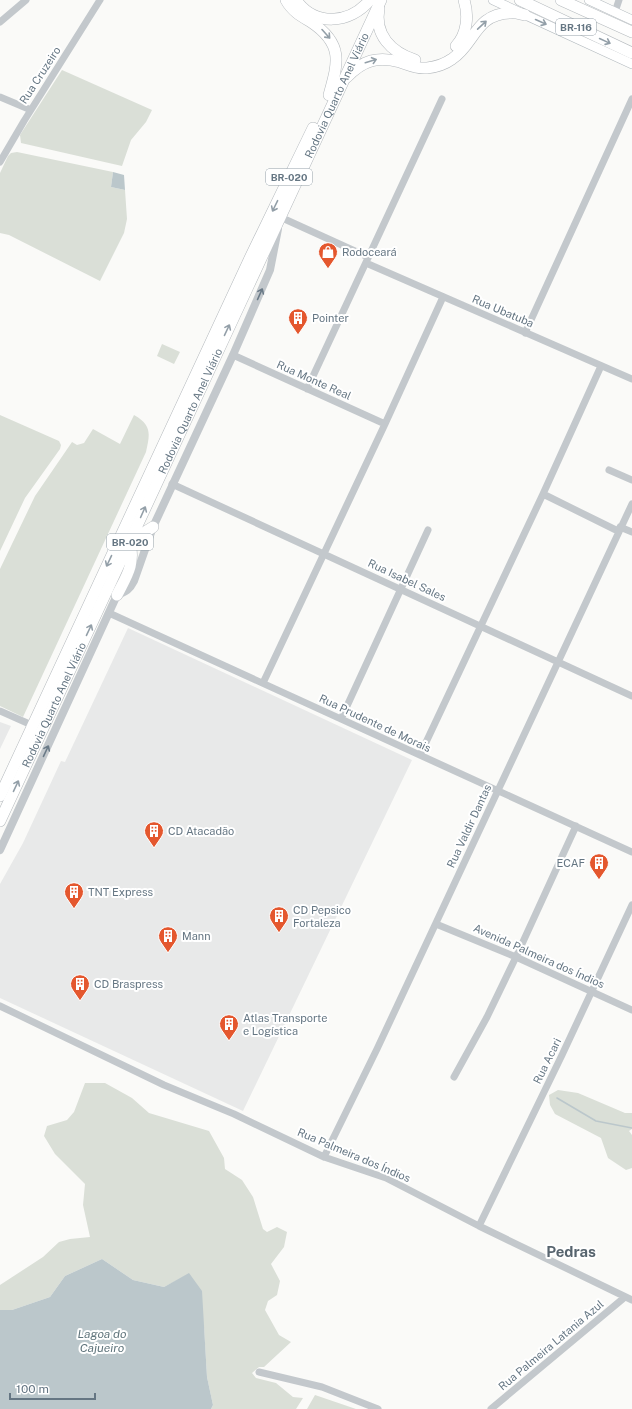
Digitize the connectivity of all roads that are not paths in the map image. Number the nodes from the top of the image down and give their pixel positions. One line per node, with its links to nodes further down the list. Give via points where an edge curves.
1 (26, 0): 17 (street)
2 (100, 0): 25 (street, Rua Cruzeiro)
3 (286, 0): 22 (highway, one-way to 22, via 293,9 321,29 330,39 337,66)
4 (296, 0): 5 (highway, via 310,13 331,20 354,14)
5 (370, 0)
6 (373, 0): 22 (highway, Rodovia Quarto Anel Viário / BR-020)
7 (381, 0): 8 (highway, via 378,16 384,39 394,51 405,57 426,61 438,59 458,45 467,19); 22 (highway, Rodovia Quarto Anel Viário / BR-020)
8 (464, 0)
9 (492, 0): 15 (main road, BR-116)
10 (520, 0): 19 (highway, BR-116, one-way to 19)
11 (562, 0): 18 (highway, BR-116)
12 (589, 0): 14 (main road, BR-116)
13 (619, 0): 14 (street)
14 (616, 12): 16 (main road, BR-116)
15 (525, 15): 20 (main road, BR-116, one-way to 20); 22 (highway, one-way to 15, via 355,68 366,62 377,59 414,67 438,66 462,50 488,19 511,12)
16 (632, 20)
17 (0, 22)
18 (632, 32)
19 (632, 53)
20 (632, 64)
21 (0, 97): 25 (street)
22 (332, 97): 27 (highway, Rodovia Quarto Anel Viário / BR-020); 56 (highway, Rodovia Quarto Anel Viário / BR-020, one-way to 56, via 250,259)
23 (442, 98): 28 (street)
24 (632, 99): 30 (street)
25 (31, 110): 26 (street, Rua Cruzeiro)
26 (0, 162)
27 (280, 218): 28 (street, Rua Ubatuba); 31 (street, one-way to 27, via 272,267); 45 (highway, Rodovia Quarto Anel Viário / BR-020, one-way to 27)
28 (367, 260): 29 (street, Rua Ubatuba); 34 (street)
29 (443, 297): 30 (street, Rua Ubatuba); 35 (street)
30 (525, 333): 32 (street, Rua Ubatuba)
31 (233, 355): 34 (street, Rua Monte Real); 38 (street)
32 (601, 366): 33 (street, Rua Ubatuba); 39 (street)
33 (632, 379)
34 (307, 389): 35 (street, Rua Monte Real)
35 (385, 424): 46 (street)
36 (609, 470): 37 (street)
37 (632, 480)
38 (172, 484): 41 (street); 46 (street, Rua Isabel Sales)
39 (543, 494): 42 (street); 50 (street)
40 (632, 504): 42 (street, Rua Valdir Dantas)
41 (153, 527): 45 (highway); 48 (street, via 134,581 130,588)
42 (619, 529): 44 (street); 51 (street, Rua Valdir Dantas)
43 (428, 530): 47 (street)
44 (632, 532)
45 (131, 540): 48 (highway, via 131,565); 60 (highway, Rodovia Quarto Anel Viário / BR-020, one-way to 45)
46 (324, 553): 47 (street, Rua Isabel Sales); 52 (street)
47 (401, 590): 50 (street, Rua Isabel Sales); 55 (street)
48 (117, 595): 49 (street)
49 (110, 613): 52 (street, Rua Prudente de Morais); 62 (street, one-way to 49)
50 (480, 626): 51 (street, Rua Isabel Sales); 57 (street)
51 (558, 661): 53 (street, Rua Isabel Sales); 58 (street, Rua Valdir Dantas)
52 (263, 683): 55 (street, Rua Prudente de Morais)
53 (632, 696)
54 (0, 711): 56 (street)
55 (341, 719): 57 (street, Rua Prudente de Morais)
56 (34, 726): 59 (highway, Rodovia Quarto Anel Viário / BR-020)
57 (420, 755): 58 (street, Rua Prudente de Morais)
58 (498, 790): 61 (street, Rua Prudente de Morais); 65 (street, Rua Valdir Dantas)
59 (0, 796)
60 (0, 821)
61 (576, 826): 63 (street, Rua Prudente de Morais); 66 (street)
62 (0, 850)
63 (632, 852)
64 (632, 905): 67 (street, Rua Acari)
65 (436, 924): 66 (street, Avenida Palmeira dos Índios); 71 (street, Rua Valdir Dantas)
66 (516, 957): 67 (street, Avenida Palmeira dos Índios); 70 (street)
67 (591, 992): 69 (street, Avenida Palmeira dos Índios); 72 (street, Rua Acari)
68 (0, 1006): 71 (street, Rua Palmeira dos Índios, via 164,1085 234,1114)
69 (632, 1010)
70 (454, 1077)
71 (324, 1157): 72 (street, Rua Palmeira dos Índios, via 386,1178)
72 (479, 1226): 73 (street, Rua Palmeira dos Índios)
73 (629, 1298): 76 (street, Rua Palmeira Latania Azul)
74 (259, 1372): 75 (street, via 322,1387)
75 (378, 1409)
76 (491, 1409)

